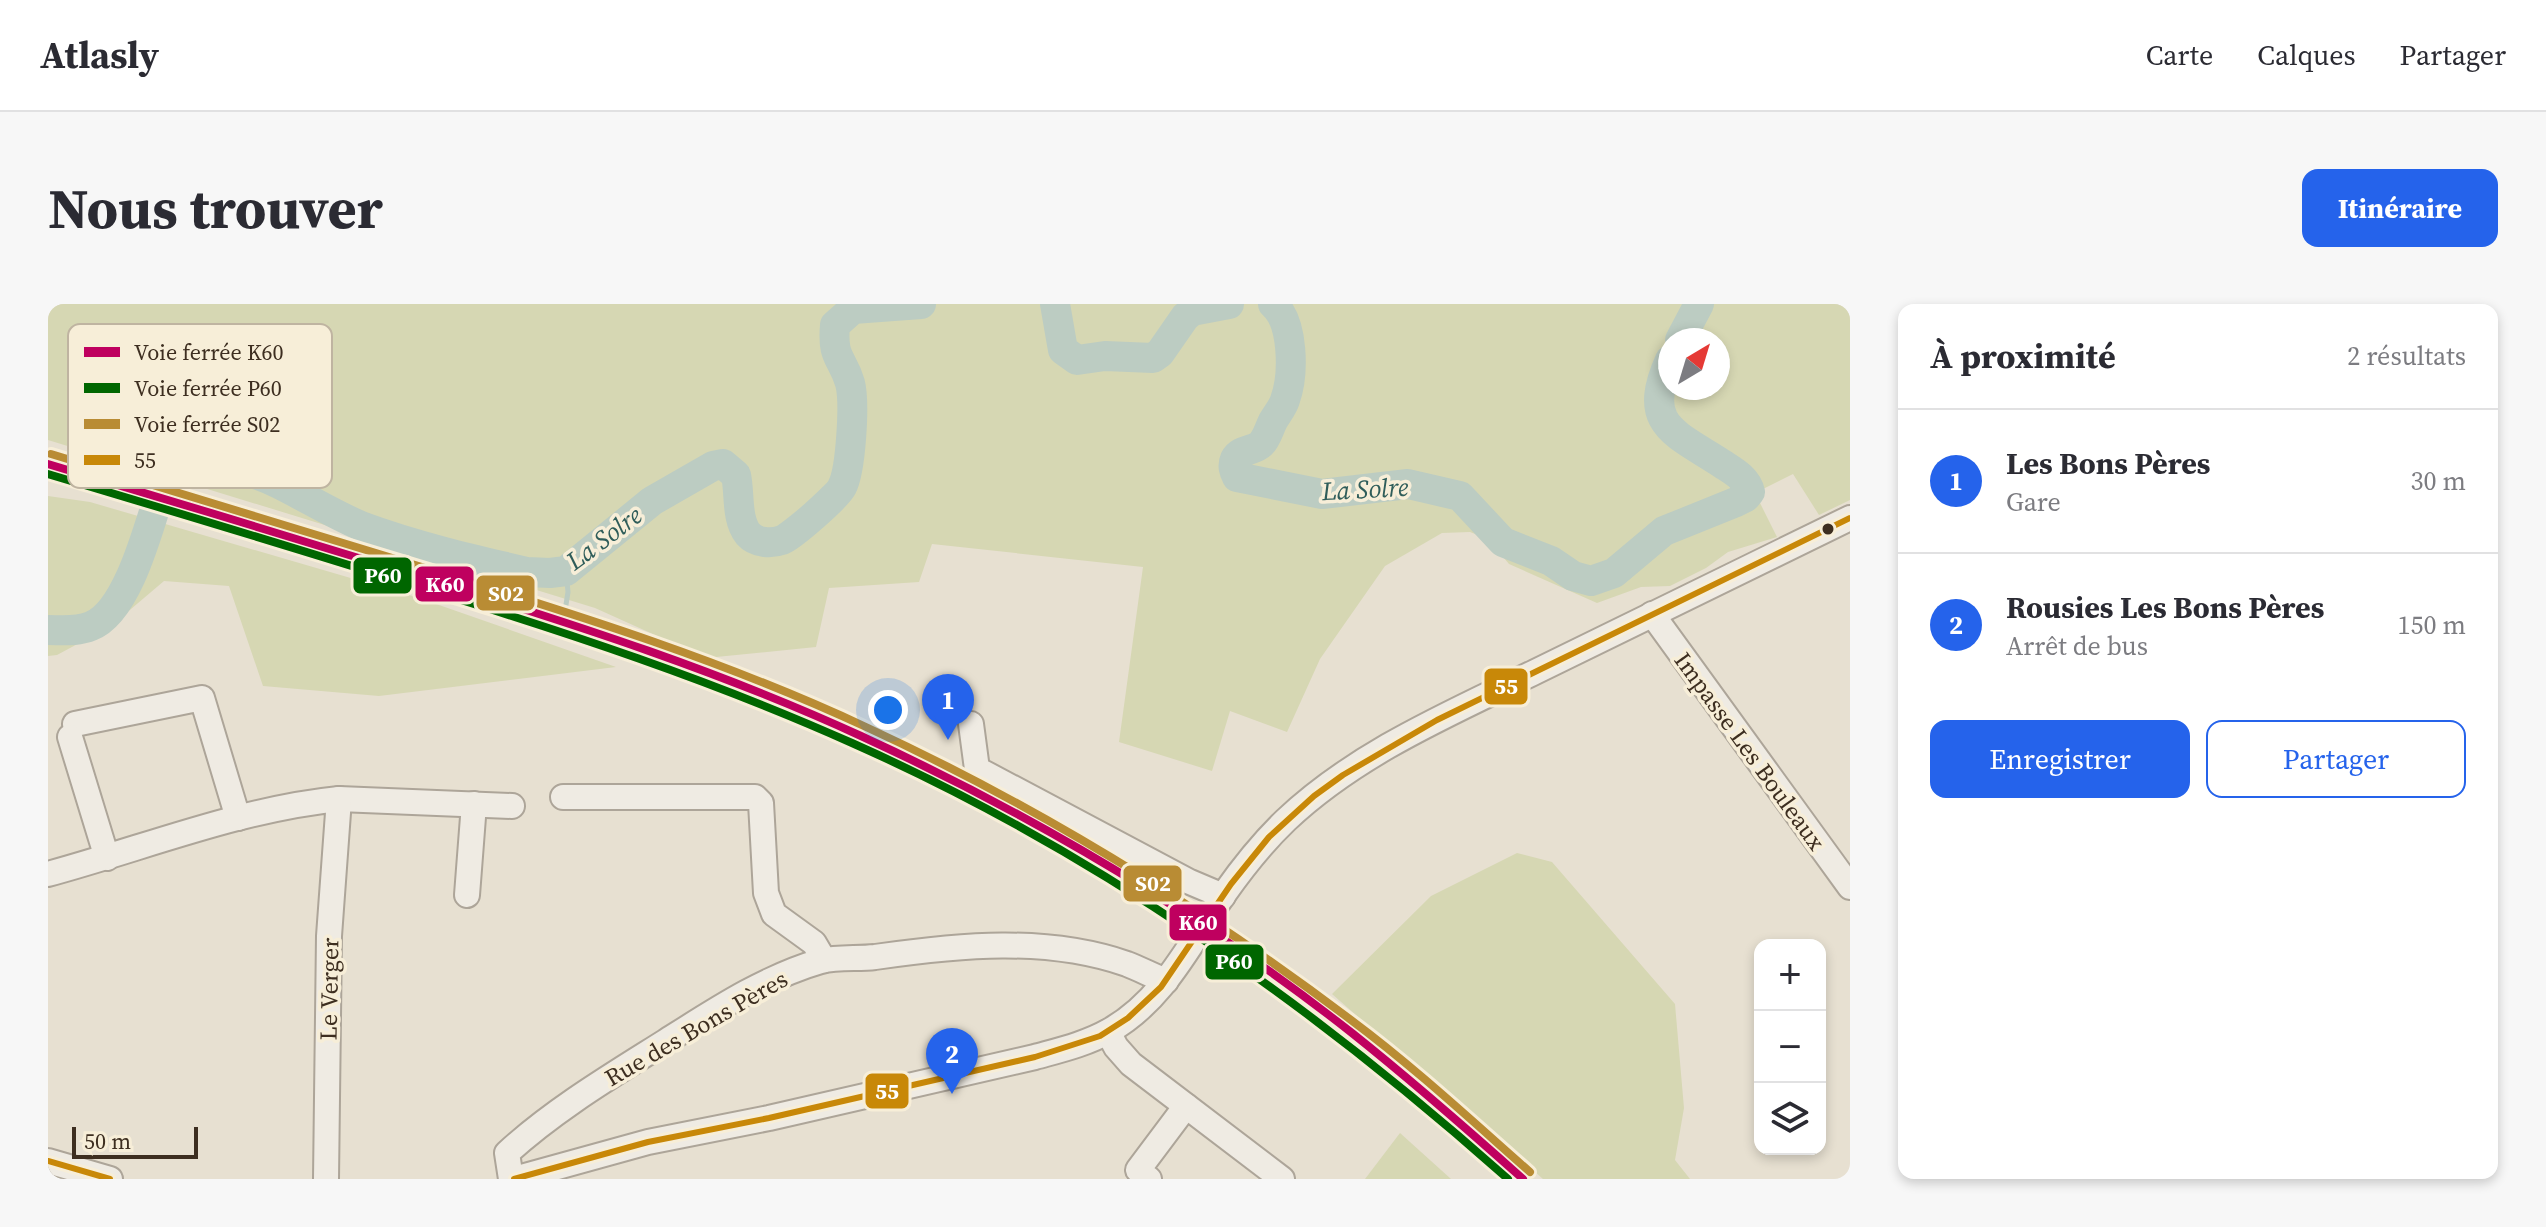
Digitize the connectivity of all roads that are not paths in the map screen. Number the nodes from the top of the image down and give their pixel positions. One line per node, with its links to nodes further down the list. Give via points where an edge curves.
1 (1850, 518): 2 (street)
2 (1652, 614): 11 (street, Impasse Les Bouleaux); 13 (street, via 1425,726 1345,773 1270,836)
3 (971, 724): 13 (street, via 977,769)
4 (563, 797): 14 (street, via 755,797 761,803 766,893 774,914 814,943)
5 (339, 799): 6 (street); 8 (street); 20 (street, Le Verger, via 329,936)
6 (474, 804): 7 (street); 12 (street)
7 (512, 806)
8 (238, 818): 9 (street); 9 (street, via 202,698 72,731)
9 (107, 858): 10 (street)
10 (48, 874)
11 (1850, 887)
12 (467, 895)
13 (1223, 896): 15 (street)
14 (824, 960): 15 (street, Rue des Bons Pères, via 1034,946 1109,959); 21 (street, Rue des Bons Pères, via 704,1018 533,1129 507,1153)
15 (1166, 981): 16 (street)
16 (1108, 1032): 17 (street, via 1131,1064); 21 (street, via 1035,1057 648,1142)
17 (1186, 1106): 22 (street, via 1138,1170); 23 (street)
18 (48, 1161): 19 (street)
19 (110, 1179)
20 (326, 1179)
21 (512, 1179)
22 (1149, 1179)
23 (1282, 1179)

